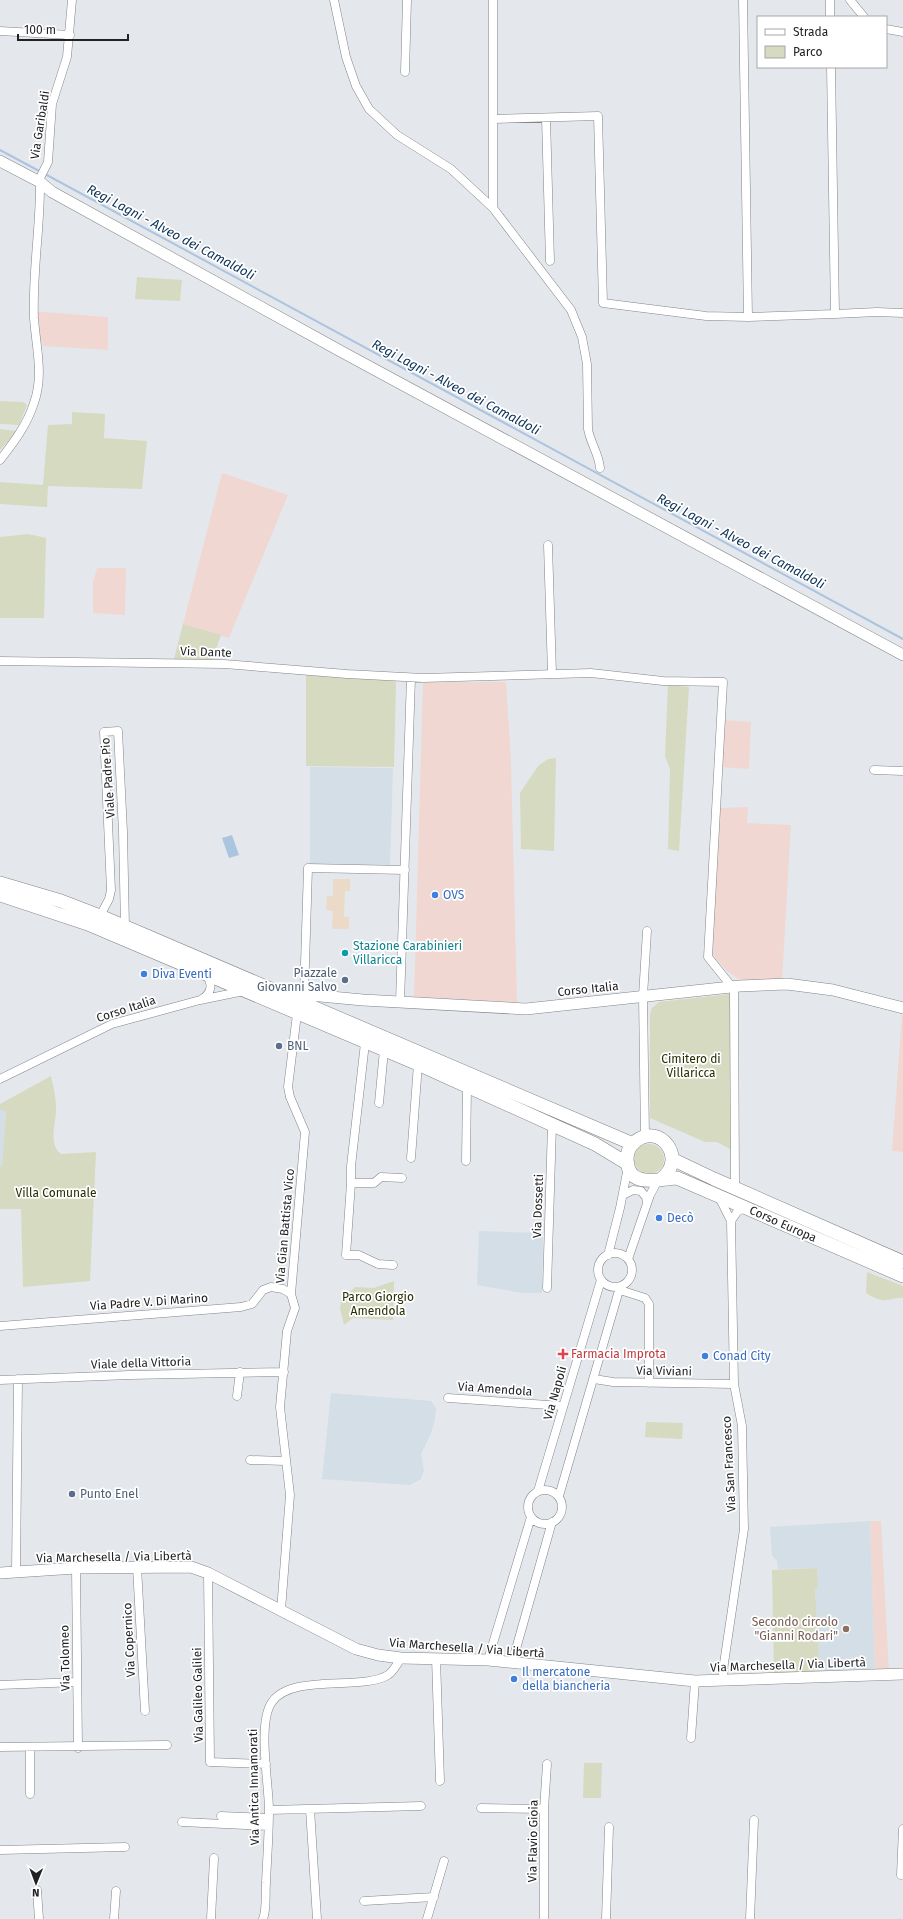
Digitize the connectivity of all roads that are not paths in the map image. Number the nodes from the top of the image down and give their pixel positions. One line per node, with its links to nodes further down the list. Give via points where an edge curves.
1 (72, 0): 13 (street, Via Garibaldi)
2 (334, 0): 20 (street, via 346,57 356,86 369,109 396,136 451,169)
3 (407, 0): 15 (street)
4 (493, 0): 17 (street)
5 (743, 0): 24 (street)
6 (830, 0): 8 (street)
7 (850, 0): 9 (street)
8 (830, 16)
9 (863, 16)
10 (887, 29): 12 (street)
11 (0, 31): 13 (street)
12 (903, 32)
13 (70, 35): 19 (street, Via Garibaldi, via 67,57 52,104 48,162)
14 (831, 68): 23 (street)
15 (405, 72)
16 (546, 118): 17 (street); 21 (street); 24 (street, via 598,116 603,303 706,316)
17 (494, 119): 20 (street)
18 (0, 161): 19 (street)
19 (40, 180): 25 (street, via 34,319 39,374 35,402 19,436); 28 (street, via 52,192 344,353)
20 (493, 208): 26 (street, via 563,297 578,325 587,364 589,437 600,460)
21 (550, 261)
22 (903, 313): 23 (street)
23 (835, 314): 24 (street)
24 (748, 317)
25 (0, 460)
26 (600, 468)
27 (548, 545): 30 (street)
28 (903, 655)
29 (0, 661): 31 (street, Via Dante, via 224,664)
30 (552, 674): 31 (street, Via Dante); 41 (street, Via Dante, via 591,673 663,681 723,682 708,957)
31 (411, 678): 34 (street)
32 (874, 770): 33 (street)
33 (903, 771)
34 (405, 870): 44 (street, via 308,868); 48 (street)
35 (0, 883): 37 (main road, via 61,901)
36 (0, 895): 40 (main road, via 82,922)
37 (100, 916): 38 (main road); 38 (street, Viale Padre Pio, via 111,890 104,732 118,731)
38 (125, 926): 43 (main road)
39 (647, 931): 45 (street)
40 (206, 974): 42 (main road); 47 (street, via 211,986)
41 (732, 987): 45 (street, Corso Italia); 49 (street, Corso Italia, via 795,985 833,990); 68 (street, via 735,1183)
42 (244, 991): 43 (main road); 47 (street, Corso Italia)
43 (265, 994): 44 (street, Corso Italia); 50 (main road); 51 (main road)
44 (304, 996): 46 (street, Corso Italia)
45 (643, 996): 48 (street, Corso Italia, via 526,1009); 59 (street)
46 (327, 998): 48 (street, Corso Italia); 50 (street)
47 (202, 999): 55 (street, Corso Italia, via 112,1024)
48 (400, 1002)
49 (903, 1008)
50 (323, 1013): 60 (main road)
51 (297, 1014): 52 (main road); 82 (street, Via Gian Battista Vico, via 288,1088 306,1132)
52 (365, 1043): 53 (main road); 67 (street)
53 (384, 1050): 54 (main road); 57 (street)
54 (418, 1064): 56 (main road); 61 (street)
55 (0, 1079)
56 (466, 1086): 58 (main road); 63 (street)
57 (378, 1103)
58 (552, 1125): 64 (main road, via 595,1144); 80 (street, Via Dossetti)
59 (646, 1136): 60 (main road); 62 (main road, via 664,1141 671,1151)
60 (633, 1144): 64 (main road, via 627,1155)
61 (411, 1158)
62 (672, 1159): 66 (main road, via 669,1170); 68 (main road, Corso Europa)
63 (466, 1161)
64 (628, 1165): 66 (main road, via 638,1178 650,1181); 69 (street)
65 (402, 1178): 67 (street, via 381,1177 374,1183)
66 (659, 1179): 70 (main road, Corso Europa, via 677,1178); 71 (street)
67 (351, 1182): 77 (street, via 346,1254 378,1264)
68 (733, 1188): 76 (main road, Corso Europa)
69 (623, 1195): 71 (street, via 633,1190 641,1191); 74 (street)
70 (719, 1196): 72 (main road, Corso Europa); 73 (street, Via San Francesco)
71 (647, 1203): 75 (street)
72 (745, 1207): 73 (street); 78 (main road, Corso Europa)
73 (730, 1221): 90 (street, Via San Francesco)
74 (608, 1255): 75 (street, via 621,1254); 79 (street, via 598,1266)
75 (628, 1259): 81 (street, via 632,1268 631,1277)
76 (903, 1262)
77 (393, 1265)
78 (903, 1276)
79 (601, 1280): 81 (street, via 607,1286); 93 (street, Via Napoli)
80 (547, 1288)
81 (620, 1288): 87 (street); 89 (street, via 645,1298 649,1304)
82 (291, 1294): 83 (street, Via Padre V. Di Marino, via 283,1289 271,1287 263,1290 252,1304 241,1307); 85 (street, Via Gian Battista Vico, via 294,1308 287,1332)
83 (0, 1326)
84 (240, 1372): 85 (street, Viale della Vittoria); 86 (street, Viale della Vittoria); 91 (street)
85 (284, 1372): 95 (street, Via Gian Battista Vico, via 280,1407)
86 (18, 1379): 88 (street, Viale della Vittoria); 102 (street)
87 (594, 1379): 89 (street, Via Viviani); 97 (street)
88 (0, 1380)
89 (649, 1383): 90 (street, Via Viviani)
90 (734, 1384): 112 (street, Via San Francesco, via 742,1426 744,1529 731,1604 722,1670)
91 (237, 1396)
92 (448, 1398): 93 (street, Via Amendola)
93 (563, 1406): 96 (street, Via Napoli)
94 (250, 1460): 95 (street)
95 (285, 1461): 105 (street, Via Gian Battista Vico, via 290,1496)
96 (538, 1491): 97 (street, via 549,1490); 98 (street, via 528,1502)
97 (558, 1496): 99 (street, via 562,1511)
98 (531, 1517): 99 (street, via 543,1524); 108 (street)
99 (552, 1522): 109 (street)
100 (76, 1568): 101 (street, Via Marchesella / Via Libertà); 102 (street, Via Marchesella / Via Libertà); 113 (street, Via Tolomeo)
101 (137, 1568): 104 (street, Via Marchesella / Via Libertà, via 191,1567); 115 (street, Via Copernico)
102 (16, 1572): 103 (street, Via Marchesella / Via Libertà)
103 (0, 1573)
104 (208, 1573): 105 (street, Via Marchesella / Via Libertà); 121 (street, Via Galileo Galilei, via 210,1762)
105 (280, 1610): 106 (street, Via Marchesella / Via Libertà, via 356,1649)
106 (401, 1658): 107 (street, Via Marchesella / Via Libertà); 121 (street, Via Antica Innamorati, via 389,1674 381,1678 308,1686 289,1690 279,1696 272,1702 267,1714)
107 (436, 1658): 108 (street, Via Marchesella / Via Libertà); 123 (street)
108 (488, 1660): 109 (street, Via Marchesella / Via Libertà)
109 (512, 1663): 111 (street, Via Marchesella / Via Libertà)
110 (903, 1674): 112 (street, Via Marchesella / Via Libertà)
111 (695, 1681): 112 (street, Via Marchesella / Via Libertà); 116 (street)
112 (723, 1681)
113 (78, 1682): 114 (street); 120 (street, Via Tolomeo)
114 (0, 1685)
115 (145, 1711)
116 (692, 1738)
117 (167, 1745): 120 (street)
118 (0, 1748): 119 (street)
119 (30, 1748): 120 (street); 124 (street)
120 (78, 1748)
121 (266, 1764): 130 (street, Via Antica Innamorati)
122 (547, 1764): 128 (street, Via Flavio Gioia)
123 (440, 1781)
124 (30, 1794)
125 (421, 1806): 127 (street)
126 (481, 1808): 128 (street)
127 (310, 1809): 130 (street); 148 (street)
128 (544, 1809): 150 (street, Via Flavio Gioia)
129 (221, 1816): 130 (street)
130 (269, 1818): 132 (street); 147 (street, Via Antica Innamorati)
131 (754, 1820): 152 (street)
132 (182, 1822)
133 (610, 1827): 151 (street)
134 (903, 1829): 139 (street)
135 (125, 1847): 136 (street)
136 (0, 1850)
137 (214, 1858): 146 (street)
138 (444, 1861): 142 (street)
139 (901, 1875)
140 (37, 1890): 144 (street)
141 (116, 1891): 145 (street)
142 (434, 1897): 143 (street); 149 (street)
143 (364, 1901)
144 (40, 1919)
145 (114, 1919)
146 (211, 1919)
147 (263, 1919)
148 (317, 1919)
149 (428, 1919)
150 (544, 1919)
151 (606, 1919)
152 (750, 1919)

